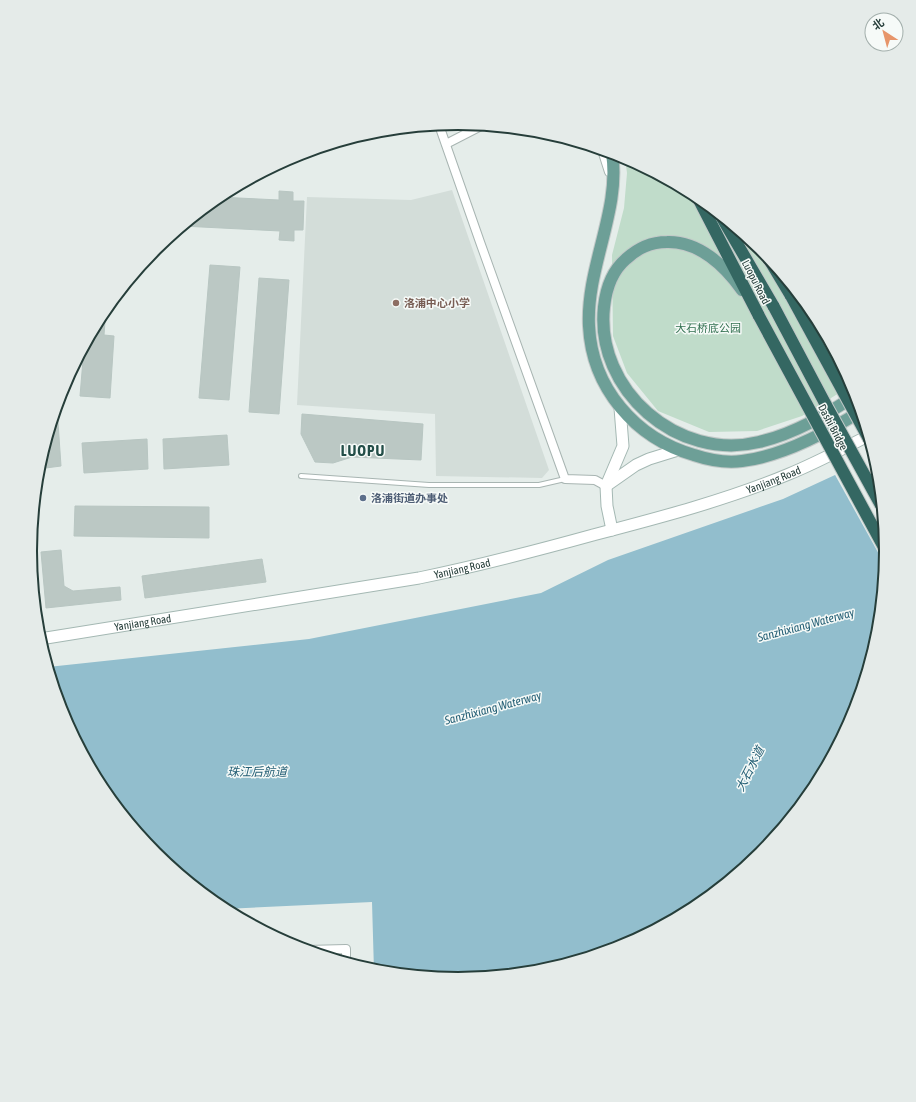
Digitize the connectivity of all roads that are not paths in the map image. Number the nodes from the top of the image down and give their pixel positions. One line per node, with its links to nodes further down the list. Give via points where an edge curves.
1 (441, 131): 3 (street)
2 (474, 131): 3 (street)
3 (446, 144): 21 (street)
4 (604, 156): 6 (street)
5 (612, 159): 6 (main road)
6 (613, 184): 15 (main road, via 592,285 589,326 598,367 608,390)
7 (704, 210): 13 (highway, Luopu Road)
8 (728, 228): 12 (highway, Luopu Road)
9 (789, 291): 11 (highway, Luopu Road)
10 (790, 292): 11 (main road)
11 (792, 296): 17 (highway, bridge)
12 (774, 307): 23 (highway, Dashi Bridge, bridge)
13 (759, 316): 14 (main road, via 736,282 711,257 689,245 668,242 652,243 640,248 619,265 608,286 603,319 609,355 630,395 648,415 662,425 696,441 728,445 757,443 804,426); 25 (highway, Dashi Bridge, bridge)
14 (850, 399)
15 (620, 408): 19 (main road, via 645,432); 22 (street, via 623,446)
16 (856, 413): 19 (main road, via 802,443 750,460 723,461 702,458)
17 (858, 418)
18 (864, 438): 24 (street, Yanjiang Road, via 789,474 686,509)
19 (678, 450): 22 (street, via 636,465)
20 (301, 476): 21 (lane, via 429,485 539,485)
21 (565, 479): 22 (street, via 595,480)
22 (606, 486): 24 (street)
23 (875, 493)
24 (612, 530): 26 (street, Yanjiang Road, via 505,559 419,578)
25 (879, 537)
26 (46, 638)
27 (322, 950): 28 (street, via 346,949)
28 (346, 957)

